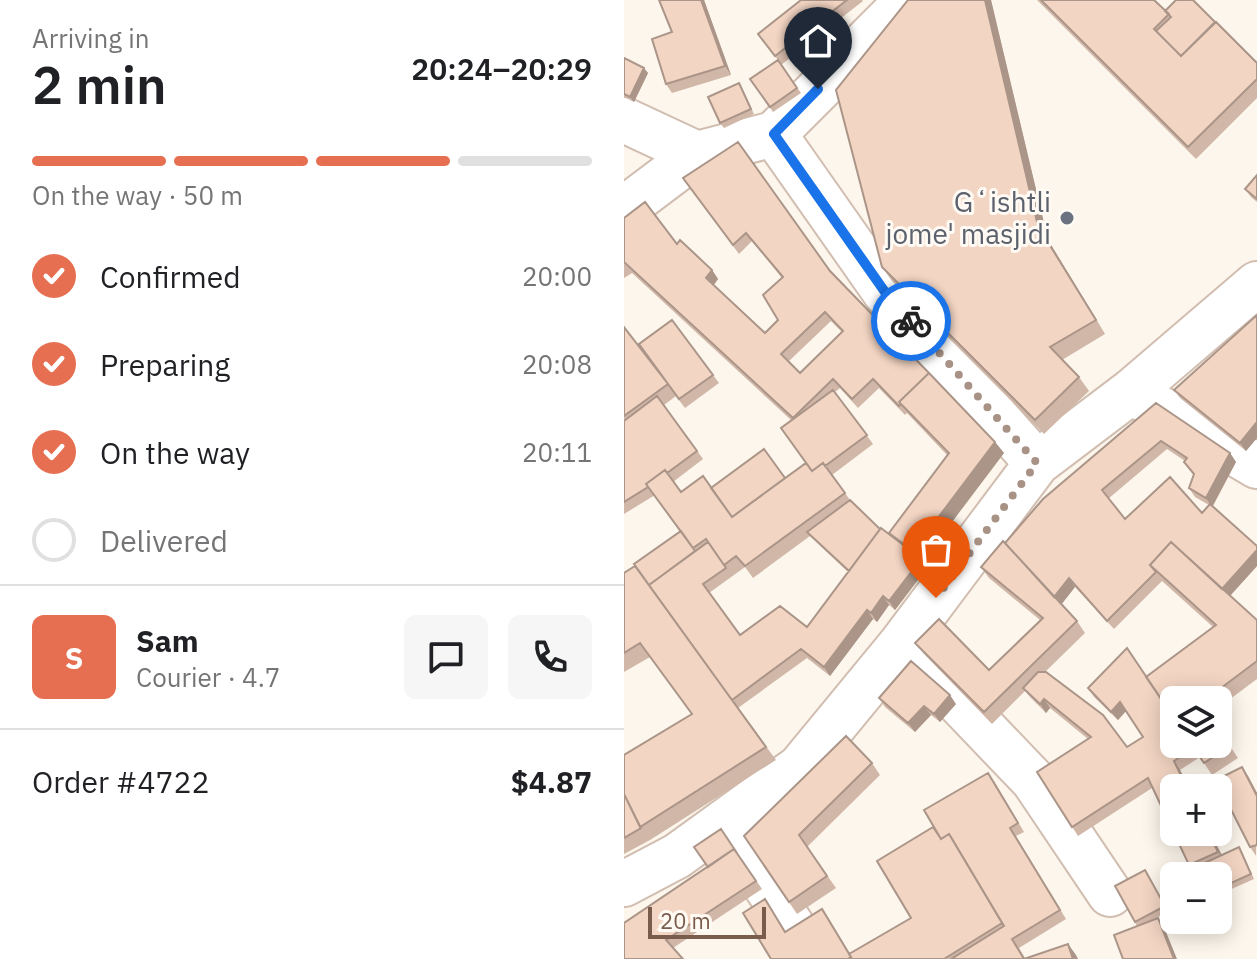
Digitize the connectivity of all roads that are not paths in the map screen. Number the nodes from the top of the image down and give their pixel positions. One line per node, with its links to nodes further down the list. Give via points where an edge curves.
1 (908, 0): 3 (street)
2 (624, 120): 4 (street)
3 (774, 134): 4 (street); 8 (street, via 885,292)
4 (697, 154): 5 (street)
5 (624, 209)
6 (1257, 284): 7 (street)
7 (1132, 391): 8 (street); 9 (street)
8 (1037, 463): 10 (street)
9 (1257, 466)
10 (902, 643): 11 (street, via 800,767); 13 (street, via 1034,781)
11 (724, 822): 12 (street, via 677,856); 14 (street)
12 (624, 884)
13 (1110, 894)
14 (792, 926)

